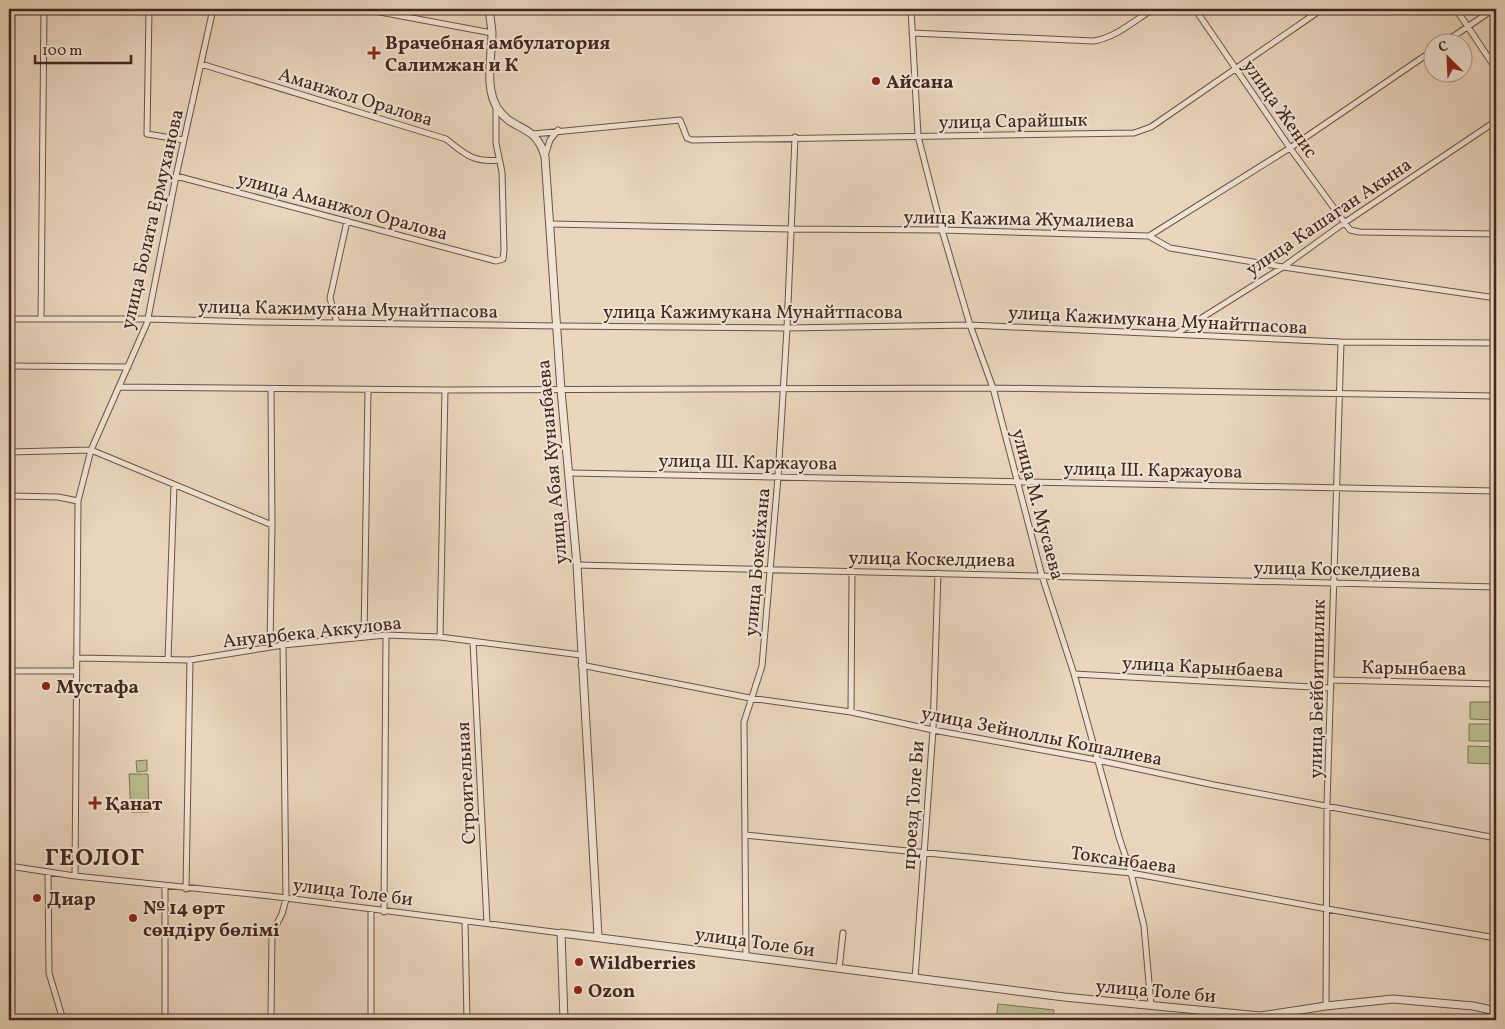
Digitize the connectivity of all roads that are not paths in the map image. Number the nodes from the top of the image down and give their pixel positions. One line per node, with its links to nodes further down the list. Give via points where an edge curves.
1 (44, 9): 41 (street)
2 (149, 9): 26 (street, via 147,134)
3 (213, 9): 17 (street, улица Болата Ермуханова)
4 (364, 9): 14 (street)
5 (489, 9): 14 (street)
6 (911, 9): 15 (street, улица М. Мусаева)
7 (1153, 9): 15 (street, via 1104,40)
8 (1195, 9): 18 (street, улица Женис)
9 (1322, 9): 18 (street, улица Сарайшык)
10 (1456, 9): 12 (street)
11 (1494, 9): 12 (street)
12 (1468, 26): 13 (street); 19 (street)
13 (1459, 32)
14 (492, 33): 20 (street, via 490,75)
15 (912, 33): 24 (street, улица М. Мусаева)
16 (1422, 58): 27 (street, улица Кажима Жумалиева)
17 (201, 64): 26 (street, улица Болата Ермуханова); 29 (street, Аманжол Оралова, via 446,139 470,158 485,162)
18 (1236, 68): 24 (street, улица Сарайшык, via 1151,127 1134,133); 27 (street, улица Женис)
19 (1496, 70)
20 (496, 107): 23 (street, via 504,117); 29 (street)
21 (1496, 121): 32 (street, улица Кашаган Акына)
22 (558, 130): 23 (street); 25 (street, улица Сарайшык, via 680,120 684,134 692,140); 28 (street, via 550,140)
23 (533, 134): 28 (street, улица Абая Кунанбаева, via 542,145)
24 (918, 136): 25 (street, улица Сарайшык); 35 (street, улица М. Мусаева)
25 (795, 137): 34 (street, улица Бокейхана)
26 (184, 140): 30 (street, улица Болата Ермуханова)
27 (1290, 148): 32 (street, улица Женис); 37 (street, улица Кажима Жумалиева)
28 (545, 157): 33 (street, улица Абая Кунанбаева)
29 (499, 160): 31 (street, улица Аманжол Оралова, via 502,172 503,259 496,261)
30 (176, 176): 31 (street, улица Аманжол Оралова); 42 (street, улица Болата Ермуханова)
31 (347, 221): 43 (street, via 330,298)
32 (1344, 223): 36 (street, via 1350,230 1359,232); 38 (street, улица Кашаган Акына)
33 (551, 224): 34 (street, улица Кажима Жумалиева); 45 (street, улица Абая Кунанбаева)
34 (791, 229): 35 (street, улица Кажима Жумалиева); 46 (street, улица Бокейхана)
35 (942, 230): 37 (street, улица Кажима Жумалиева); 44 (street, улица М. Мусаева)
36 (1496, 234)
37 (1149, 236): 38 (street, via 1170,248)
38 (1283, 267): 39 (street); 47 (street, улица Кашаган Акына)
39 (1496, 298)
40 (9, 319): 41 (street, улица Кажимукана Мунайтпасова)
41 (41, 319): 42 (street, улица Кажимукана Мунайтпасова)
42 (148, 319): 43 (street, улица Кажимукана Мунайтпасова); 51 (street, улица Болата Ермуханова)
43 (337, 323): 45 (street, улица Кажимукана Мунайтпасова)
44 (970, 325): 46 (street, улица Кажимукана Мунайтпасова); 47 (street, улица Кажимукана Мунайтпасова); 53 (street, улица М. Мусаева)
45 (557, 326): 46 (street, улица Кажимукана Мунайтпасова); 57 (street, улица Абая Кунанбаева)
46 (787, 328): 58 (street, улица Бокейхана)
47 (1175, 335): 48 (street, улица Кажимукана Мунайтпасова)
48 (1341, 342): 49 (street, улица Кажимукана Мунайтпасова); 59 (street, улица Бейбитшилик)
49 (1496, 343)
50 (9, 366): 51 (street)
51 (128, 367): 52 (street, улица Болата Ермуханова)
52 (119, 387): 54 (street); 61 (street, улица Болата Ермуханова)
53 (993, 388): 58 (street); 59 (street); 65 (street, улица М. Мусаева)
54 (271, 389): 55 (street); 71 (street)
55 (368, 390): 56 (street); 81 (street)
56 (445, 390): 57 (street); 80 (street)
57 (561, 390): 58 (street); 63 (street, улица Абая Кунанбаева)
58 (783, 390): 64 (street, улица Бокейхана)
59 (1339, 393): 60 (street); 67 (street, улица Бейбитшилик)
60 (1496, 396)
61 (91, 450): 62 (street); 66 (street); 70 (street, улица Болата Ермуханова)
62 (9, 452)
63 (569, 473): 64 (street, улица Ш. Каржауова); 72 (street, улица Абая Кунанбаева)
64 (778, 477): 65 (street, улица Ш. Каржауова); 73 (street, улица Бокейхана)
65 (1018, 482): 67 (street, улица Ш. Каржауова); 76 (street, улица М. Мусаева)
66 (174, 485): 71 (street); 87 (street)
67 (1336, 488): 68 (street, улица Ш. Каржауова); 77 (street, улица Бейбитшилик)
68 (1496, 491)
69 (9, 496): 70 (street)
70 (78, 500): 86 (street, улица Болата Ермуханова)
71 (272, 525): 84 (street)
72 (576, 565): 73 (street, улица Коскелдиева); 85 (street, улица Абая Кунанбаева)
73 (770, 570): 74 (street, улица Коскелдиева); 96 (street, улица Бокейхана, via 762,666)
74 (852, 572): 75 (street, улица Коскелдиева); 97 (street)
75 (938, 573): 76 (street, улица Коскелдиева); 98 (street, проезд Толе Би)
76 (1042, 576): 77 (street, улица Коскелдиева); 92 (street, улица М. Мусаева)
77 (1333, 583): 78 (street, улица Коскелдиева); 93 (street, улица Бейбитшилик)
78 (1496, 587)
79 (386, 635): 80 (street, Ануарбека Аккулова); 81 (street, Ануарбека Аккулова); 113 (street)
80 (440, 636): 82 (street, Ануарбека Аккулова)
81 (364, 637): 83 (street, Ануарбека Аккулова)
82 (473, 642): 85 (street, Ануарбека Аккулова); 115 (street, Строительная)
83 (283, 645): 84 (street, Ануарбека Аккулова); 110 (street)
84 (270, 647): 88 (street, Ануарбека Аккулова)
85 (581, 655): 89 (street, улица Абая Кунанбаева)
86 (76, 658): 87 (street, Ануарбека Аккулова); 91 (street, улица Болата Ермуханова)
87 (168, 660): 88 (street, Ануарбека Аккулова)
88 (190, 660): 109 (street)
89 (581, 665): 96 (street, улица Зейноллы Кошалиева); 118 (street, улица Абая Кунанбаева)
90 (9, 670): 91 (street)
91 (76, 671): 107 (street, улица Болата Ермуханова)
92 (1074, 674): 95 (street, улица Карынбаева); 99 (street, улица М. Мусаева)
93 (1331, 680): 94 (street, Карынбаева); 95 (street, улица Бейбитшилик)
94 (1496, 684)
95 (1331, 688): 100 (street, улица Бейбитшилик)
96 (750, 698): 97 (street, улица Зейноллы Кошалиева); 101 (street, улица Бокейхана, via 744,722)
97 (851, 712): 98 (street, улица Зейноллы Кошалиева)
98 (933, 730): 99 (street, улица Зейноллы Кошалиева); 103 (street, проезд Толе Би)
99 (1097, 760): 100 (street, улица Зейноллы Кошалиева); 106 (street, улица М. Мусаева)
100 (1327, 806): 102 (street, улица Зейноллы Кошалиева); 112 (street, улица Бейбитшилик)
101 (745, 836): 103 (street, Токсанбаева); 120 (street, улица Бокейхана)
102 (1496, 838)
103 (924, 853): 106 (street, Токсанбаева); 122 (street, проезд Толе Би)
104 (9, 866): 105 (street, улица Толе би)
105 (48, 872): 107 (street, улица Толе би); 126 (street, via 49,973)
106 (1131, 873): 112 (street, Токсанбаева); 123 (street, улица М. Мусаева, via 1144,926)
107 (75, 876): 108 (street, улица Толе би)
108 (165, 886): 109 (street, улица Толе би); 127 (street)
109 (186, 889): 110 (street, улица Толе би)
110 (286, 899): 111 (street, улица Толе би); 128 (street, via 272,933)
111 (371, 909): 113 (street, улица Толе би); 129 (street)
112 (1327, 909): 119 (street, Токсанбаева); 124 (street, улица Бейбитшилик)
113 (384, 912): 114 (street, улица Толе би)
114 (465, 921): 115 (street, улица Толе би); 130 (street)
115 (487, 923): 116 (street, улица Толе би)
116 (561, 932): 118 (street, улица Толе би); 131 (street)
117 (843, 933): 121 (street)
118 (598, 936): 120 (street, улица Толе би)
119 (1496, 938)
120 (746, 957): 121 (street, улица Толе би)
121 (839, 969): 122 (street, улица Толе би)
122 (915, 979): 123 (street, улица Толе би, via 1064,998)
123 (1151, 1005): 124 (street, улица Толе би, via 1260,1016)
124 (1326, 1006): 125 (street, улица Толе би, via 1393,999)
125 (1496, 1011)
126 (63, 1020)
127 (165, 1020)
128 (271, 1020)
129 (370, 1020)
130 (467, 1020)
131 (564, 1020)

